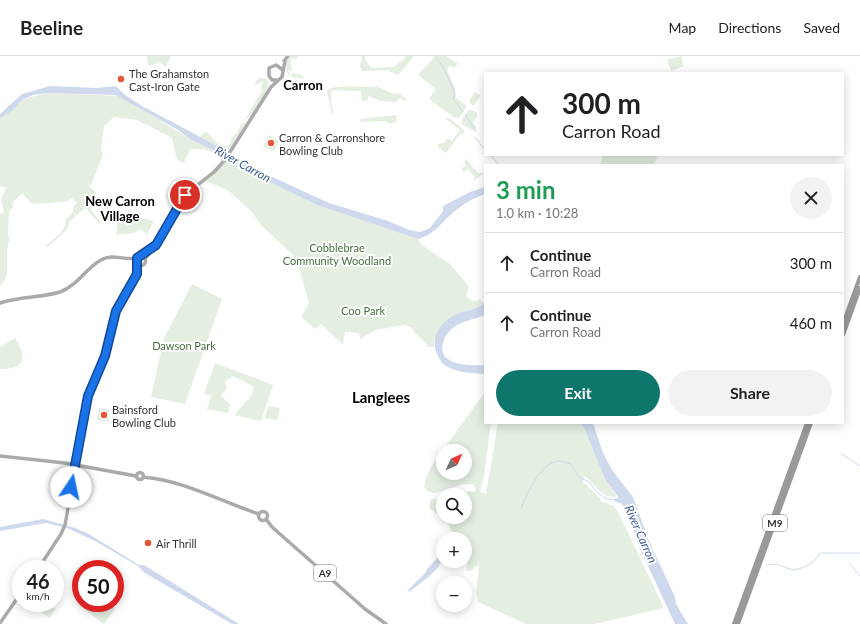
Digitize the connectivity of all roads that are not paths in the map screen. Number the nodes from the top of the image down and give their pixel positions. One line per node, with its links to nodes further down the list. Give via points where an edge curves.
1 (288, 56): 2 (main road)
2 (284, 61): 3 (main road); 4 (main road)
3 (278, 65): 4 (main road); 5 (main road, via 269,68)
4 (283, 70): 6 (main road, via 283,75)
5 (271, 79): 6 (main road); 7 (main road)
6 (278, 80): 7 (main road)
7 (271, 87): 8 (main road, via 225,160 185,195 152,249)
8 (143, 257): 9 (main road); 9 (main road, via 145,263)
9 (137, 262): 12 (main road, via 118,256 107,257 62,291 51,295 20,297); 20 (main road, via 135,280 116,311 105,356 88,396 65,526)
10 (860, 277): 13 (highway)
11 (860, 288): 14 (highway)
12 (0, 303)
13 (844, 321)
14 (844, 332)
15 (807, 424): 24 (highway, M9)
16 (811, 424): 25 (highway, M9)
17 (0, 456): 18 (main road, A9, via 65,463 136,476 140,472 143,477 164,479 190,487)
18 (259, 514): 19 (main road, A9, via 261,520); 19 (main road, A9, via 265,512)
19 (266, 519): 23 (main road, A9, via 365,609)
20 (44, 560)
21 (12, 606): 22 (main road)
22 (0, 623)
23 (386, 624)
24 (734, 624)
25 (738, 624)

